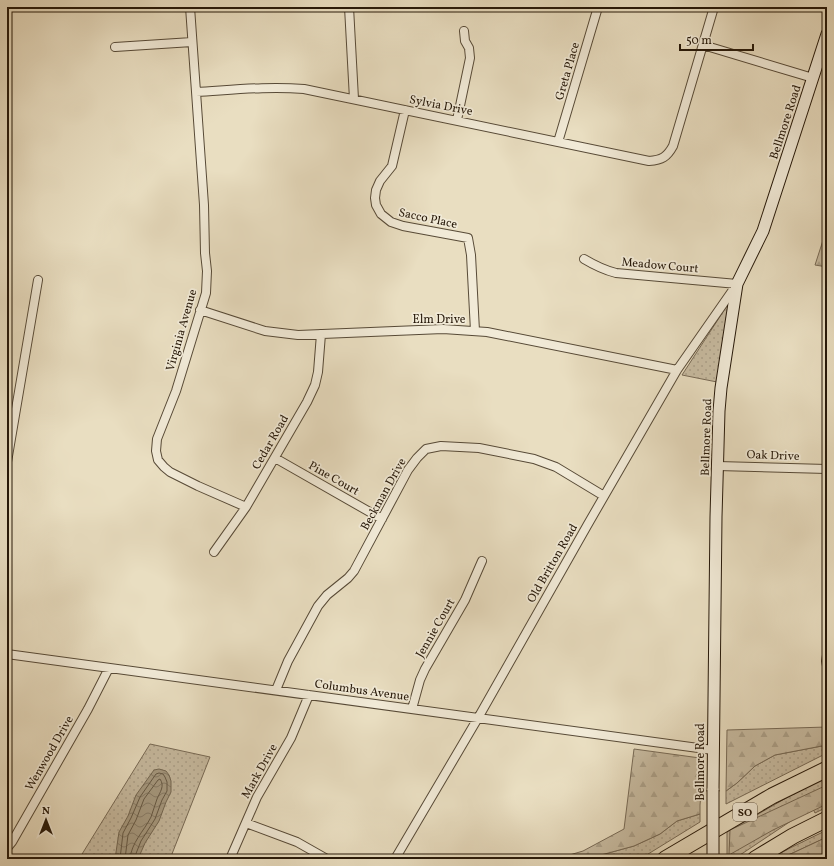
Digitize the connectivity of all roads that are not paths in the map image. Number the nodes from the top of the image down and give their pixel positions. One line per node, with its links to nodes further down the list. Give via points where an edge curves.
1 (190, 7): 7 (street, Virginia Avenue)
2 (349, 7): 12 (street)
3 (598, 7): 15 (street, Greta Place)
4 (714, 7): 8 (street)
5 (464, 31): 14 (street, via 470,58)
6 (827, 34): 10 (main road, Bellmore Road)
7 (192, 42): 9 (street); 11 (street, Virginia Avenue)
8 (703, 45): 10 (street); 15 (street, Sylvia Drive, via 669,154 658,160 649,160)
9 (115, 47)
10 (813, 78): 18 (main road, Bellmore Road, via 763,232)
11 (196, 92): 12 (street, Sylvia Drive, via 286,88); 19 (street, Virginia Avenue, via 207,271 206,292)
12 (354, 99): 13 (street, Sylvia Drive)
13 (405, 110): 14 (street, Sylvia Drive); 20 (street, Sacco Place, via 392,166 376,190 376,205 386,218 403,226 468,238)
14 (456, 120): 15 (street, Sylvia Drive)
15 (558, 142)
16 (584, 259): 18 (street, Meadow Court, via 595,266 616,273)
17 (38, 280): 24 (street)
18 (738, 284): 22 (street, Old Britton Road); 25 (main road, Bellmore Road, via 721,388)
19 (200, 310): 21 (street, Elm Drive, via 266,331 298,335); 28 (street, Virginia Avenue, via 176,391 157,439 158,460 170,472)
20 (474, 331): 21 (street, Elm Drive, via 443,329); 22 (street, Elm Drive)
21 (321, 334): 23 (street, Cedar Road, via 315,385)
22 (677, 370): 27 (street, Old Britton Road)
23 (275, 458): 28 (street, Cedar Road); 29 (street, Pine Court)
24 (7, 462)
25 (718, 466): 26 (street, Oak Drive); 40 (main road, Bellmore Road)
26 (827, 469)
27 (604, 496): 29 (street, Beckman Drive, via 556,467 534,459 479,448 441,446 426,449 417,458); 39 (street, Old Britton Road)
28 (246, 506): 30 (street, Cedar Road)
29 (382, 520): 36 (street, Beckman Drive, via 354,571 318,606 288,661)
30 (214, 552)
31 (482, 561): 38 (street, Jennie Court, via 465,600 425,669)
32 (7, 654): 35 (street, Columbus Avenue)
33 (827, 655): 34 (street)
34 (827, 666)
35 (109, 668): 36 (street, Columbus Avenue); 44 (street, Wenwood Drive)
36 (276, 690): 37 (street, Columbus Avenue)
37 (309, 695): 38 (street, Columbus Avenue); 43 (street, Mark Drive)
38 (412, 709): 39 (street, Columbus Avenue)
39 (478, 718): 40 (street, Columbus Avenue); 47 (street, Old Britton Road)
40 (713, 750): 49 (main road, Bellmore Road, bridge)
41 (827, 769): 48 (highway, SO, via 772,796)
42 (827, 819): 50 (highway)
43 (246, 823): 45 (street, Mark Drive); 46 (street, via 297,842)
44 (7, 848)
45 (230, 859)
46 (327, 859)
47 (395, 859)
48 (665, 859)
49 (713, 859)
50 (755, 859)

